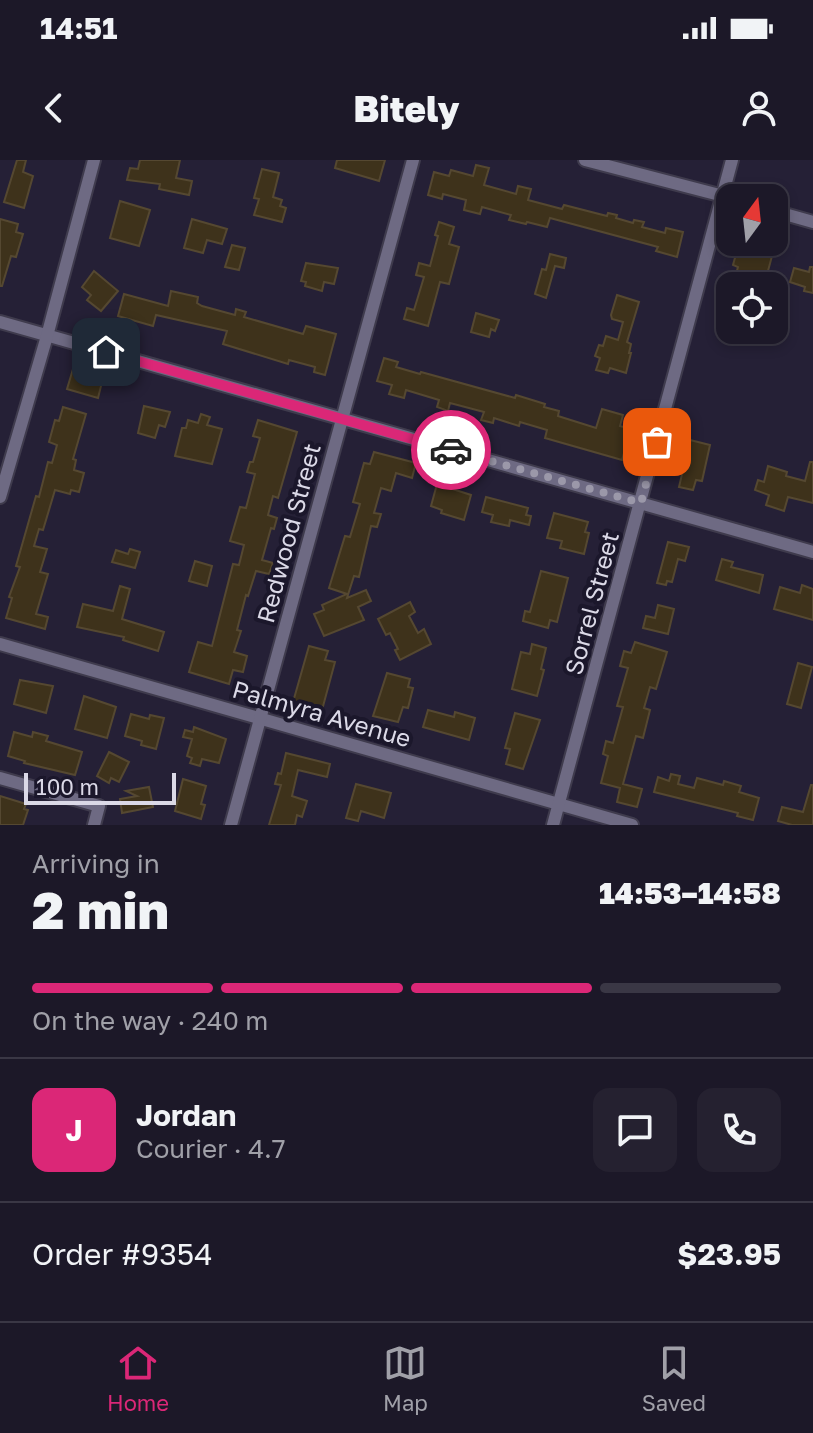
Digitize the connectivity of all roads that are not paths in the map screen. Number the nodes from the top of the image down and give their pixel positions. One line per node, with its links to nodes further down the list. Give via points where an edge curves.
1 (94, 160): 11 (street)
2 (413, 160): 12 (street, Redwood Street)
3 (585, 160): 6 (street)
4 (732, 160): 5 (street, Sorrel Street)
5 (729, 184)
6 (716, 194)
7 (788, 215): 8 (street)
8 (813, 222)
9 (716, 236): 14 (street, Sorrel Street)
10 (0, 322): 11 (street)
11 (47, 336): 12 (street); 13 (street)
12 (341, 419): 14 (street); 17 (street, Redwood Street)
13 (0, 497)
14 (641, 503): 15 (street); 19 (street, Sorrel Street)
15 (813, 552)
16 (0, 644): 17 (street, Palmyra Avenue)
17 (260, 718): 19 (street, Palmyra Avenue); 21 (street, Redwood Street)
18 (0, 778): 20 (street, via 99,806)
19 (559, 804): 22 (street, Sorrel Street); 23 (street, Palmyra Avenue)
20 (94, 825)
21 (231, 825)
22 (553, 825)
23 (632, 825)

